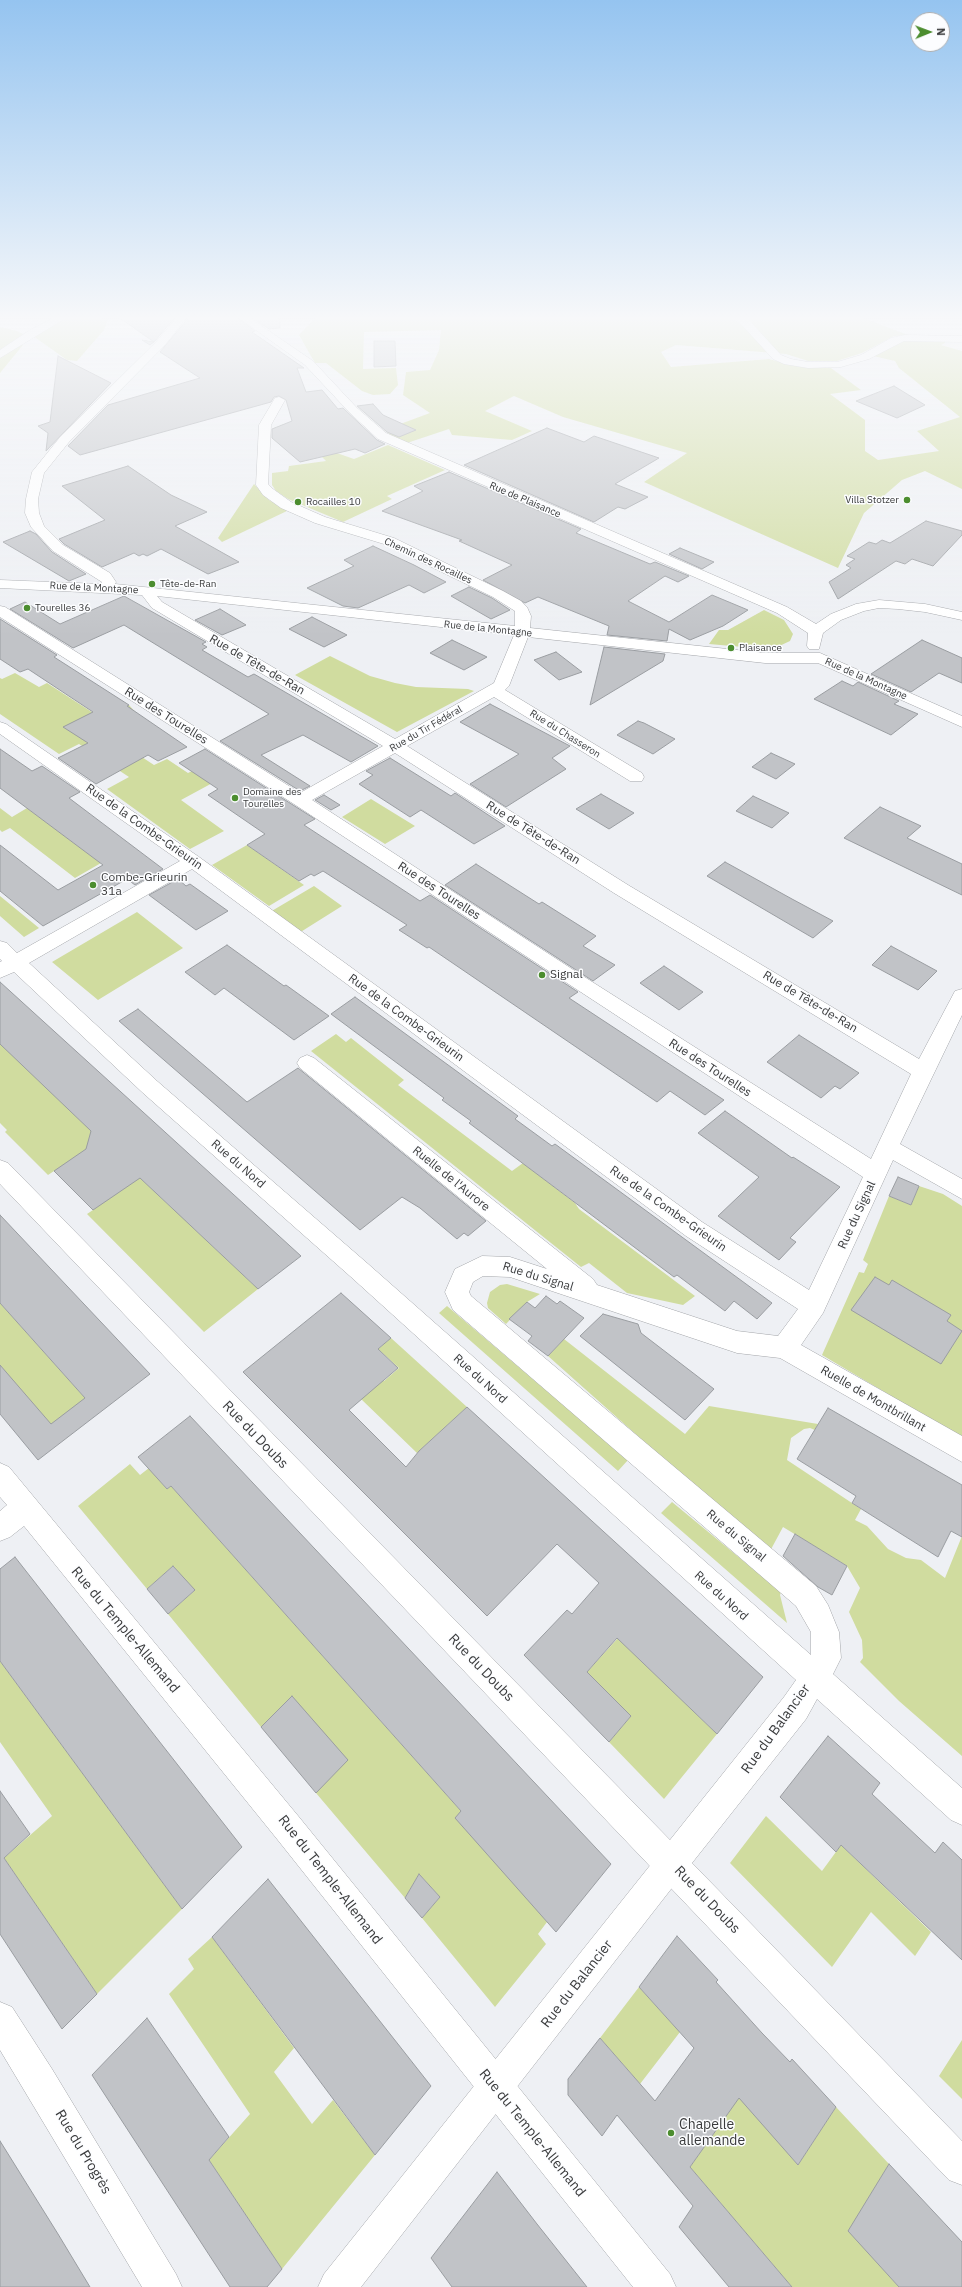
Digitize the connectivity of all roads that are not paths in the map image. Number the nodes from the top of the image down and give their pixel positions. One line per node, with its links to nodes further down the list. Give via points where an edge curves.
1 (81, 423): 5 (street, via 38,472 32,499 32,513 38,527 58,548 106,576 109,582)
2 (266, 423): 11 (street, Chemin des Rocailles, via 262,485 268,492 286,505 320,520 389,541 498,594 522,610)
3 (367, 423): 10 (street, Rue de Plaisance, via 382,436 782,610)
4 (0, 584): 5 (street, Rue de la Montagne)
5 (106, 588): 6 (street, Rue de la Montagne)
6 (149, 592): 11 (street, Rue de la Montagne); 16 (street, Rue de Tête-de-Ran, via 156,605)
7 (0, 610): 18 (street, Rue des Tourelles)
8 (957, 615): 9 (street); 10 (street, via 925,608 879,604 836,617)
9 (962, 630)
10 (816, 631): 12 (street, via 814,644)
11 (522, 633): 12 (street, Rue de la Montagne, via 765,658); 13 (street, Rue du Tir Fédéral, via 500,686)
12 (820, 658): 14 (street, Rue de la Montagne)
13 (494, 690): 16 (street, Rue du Tir Fédéral); 17 (street, Rue du Chasseron)
14 (962, 722)
15 (0, 727): 19 (street, Rue de la Combe-Grieurin)
16 (396, 747): 18 (street, Rue du Tir Fédéral); 23 (street, Rue de Tête-de-Ran, via 620,889)
17 (636, 777)
18 (300, 800): 26 (street, Rue des Tourelles)
19 (193, 861): 20 (street); 29 (street, Rue de la Combe-Grieurin, via 694,1229)
20 (5, 960): 35 (street, Rue du Nord, via 365,1276)
21 (962, 996): 23 (street, Rue du Signal)
22 (307, 1063): 28 (street, Ruelle de l'Aurore)
23 (923, 1071): 24 (street, Rue du Signal)
24 (888, 1147): 26 (street, Rue du Signal); 27 (street)
25 (0, 1169): 37 (street, Rue du Doubs)
26 (876, 1174): 29 (street, Rue du Signal)
27 (962, 1190)
28 (596, 1295): 30 (street, Rue du Signal, via 737,1342); 35 (street, Rue du Signal, via 510,1267 496,1265 472,1270 463,1276 457,1292 462,1303 806,1596 825,1632 826,1658)
29 (814, 1306): 30 (street, Rue du Signal)
30 (784, 1348): 31 (street, Ruelle de Montbrillant)
31 (962, 1450)
32 (0, 1476): 33 (street, Rue du Temple-Allemand)
33 (25, 1508): 34 (street); 39 (street, Rue du Temple-Allemand, via 283,1821)
34 (0, 1528)
35 (813, 1678): 36 (street, Rue du Nord); 37 (street, Rue du Balancier, via 795,1708)
36 (962, 1809)
37 (671, 1864): 39 (street, Rue du Balancier); 40 (street, Rue du Doubs)
38 (0, 2019): 41 (street, Rue du Progrès)
39 (496, 2088): 42 (street, Rue du Balancier); 43 (street, Rue du Temple-Allemand)
40 (962, 2167)
41 (164, 2287)
42 (337, 2287)
43 (656, 2287)

